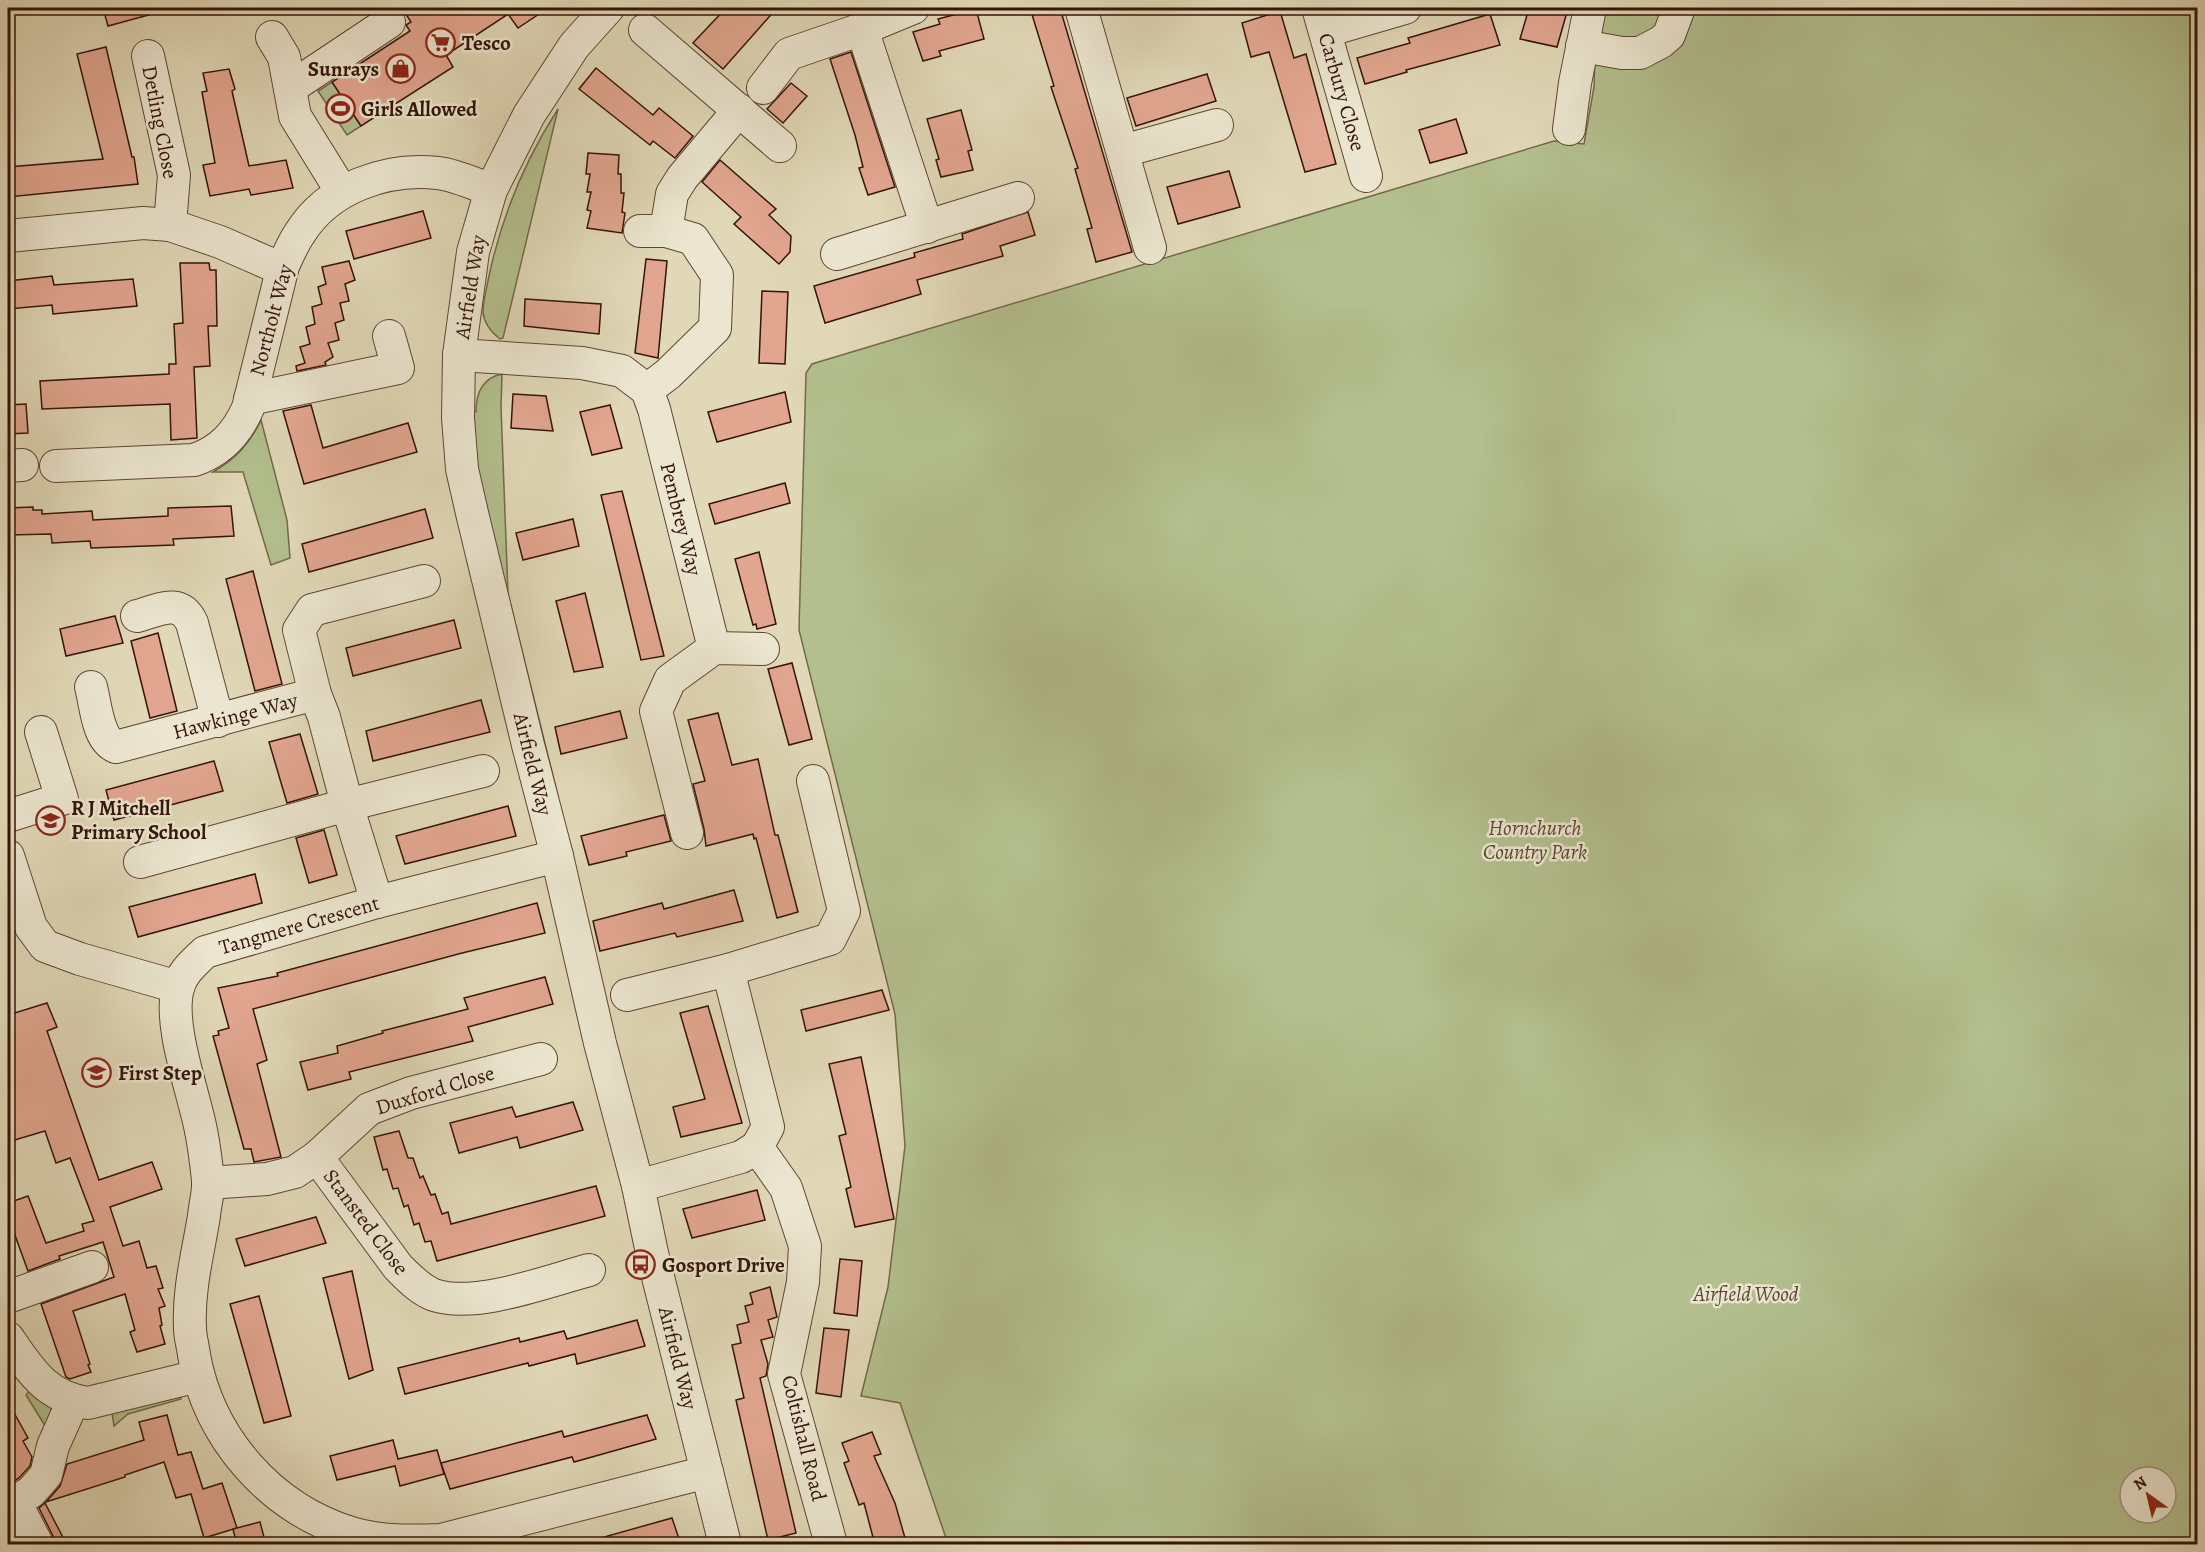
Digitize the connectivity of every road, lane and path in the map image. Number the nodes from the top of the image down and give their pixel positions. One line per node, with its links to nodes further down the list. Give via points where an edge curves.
1 (609, 8): 22 (street, Airfield Way, via 574,46 548,85)
2 (913, 8): 9 (street)
3 (1081, 8): 20 (street)
4 (1405, 8): 7 (street)
5 (1590, 8): 12 (street)
6 (1679, 8): 12 (street, via 1669,35 1640,53)
7 (1322, 19): 21 (street, Carbury Close)
8 (389, 22): 14 (street)
9 (862, 29): 15 (street, via 789,54); 26 (street)
10 (645, 30): 16 (street)
11 (272, 37): 14 (street, via 284,57)
12 (1582, 46): 18 (street)
13 (147, 56): 25 (street, Detling Close, via 174,175)
14 (290, 88): 23 (street, via 295,116)
15 (763, 88)
16 (739, 110): 19 (street); 33 (street, via 682,178 653,231 693,239 717,275 715,328)
17 (1217, 125): 20 (street)
18 (1569, 129)
19 (780, 146)
20 (1123, 151): 28 (street)
21 (1366, 176)
22 (491, 190): 23 (street, Northolt Way, via 439,173 403,173); 32 (street, Airfield Way, via 473,252)
23 (342, 192): 30 (street, Northolt Way, via 306,223)
24 (1018, 198): 26 (street)
25 (170, 225): 27 (street, via 143,223); 30 (street)
26 (927, 227): 29 (street)
27 (8, 236)
28 (1150, 248)
29 (837, 254)
30 (283, 266): 34 (street, Northolt Way)
31 (389, 336): 34 (street, via 398,368)
32 (459, 356): 33 (street, via 582,363 622,371); 50 (street, Airfield Way, via 462,469)
33 (647, 390): 38 (street, Pembrey Way)
34 (250, 399): 35 (street, Northolt Way, via 235,432 204,457)
35 (56, 466)
36 (424, 581): 41 (street, via 312,610 299,630)
37 (137, 616): 42 (street, via 174,607 188,614)
38 (714, 648): 39 (street); 48 (street, via 670,680 656,711)
39 (763, 648)
40 (91, 687): 42 (street, Hawkinge Way, via 103,734 116,747)
41 (315, 694): 42 (street, Hawkinge Way); 46 (street, Hawkinge Way)
42 (218, 721)
43 (41, 732): 47 (street, via 62,799)
44 (483, 771): 46 (street)
45 (813, 781): 53 (street, via 844,910 830,939)
46 (347, 805): 51 (street, via 257,842); 52 (street, Hawkinge Way)
47 (8, 816)
48 (687, 833)
49 (8, 856): 54 (street, via 31,927 45,946)
50 (557, 856): 52 (street, Tangmere Crescent); 60 (street, Airfield Way, via 600,1044)
51 (140, 862)
52 (377, 902): 54 (street, Tangmere Crescent, via 205,952 188,968)
53 (728, 970): 55 (street); 57 (street, via 768,1126)
54 (178, 987): 59 (street, Tangmere Crescent, via 174,1018 201,1127)
55 (627, 995)
56 (541, 1059): 58 (street, Duxford Close, via 411,1093 369,1109)
57 (758, 1147): 60 (street, via 741,1157); 71 (street, Coltishall Road, via 786,1188 805,1246 803,1282 784,1374)
58 (317, 1157): 59 (street, Duxford Close, via 295,1172 267,1179); 62 (street, Stansted Close, via 398,1267 432,1295 472,1299)
59 (208, 1183): 65 (street, Tangmere Crescent, via 191,1296 190,1329)
60 (638, 1186): 67 (street, Airfield Way)
61 (92, 1267): 63 (street)
62 (589, 1270)
63 (8, 1297)
64 (8, 1338): 66 (street, via 48,1387)
65 (198, 1376): 66 (street, via 88,1403); 68 (street, Tangmere Crescent, via 208,1404 245,1464 273,1491)
66 (74, 1401): 69 (street, via 53,1446 46,1475 15,1502)
67 (707, 1472): 68 (street, Tangmere Crescent, via 441,1540); 70 (street, Airfield Way)
68 (351, 1539)
69 (38, 1545)
70 (725, 1545)
71 (831, 1545)

